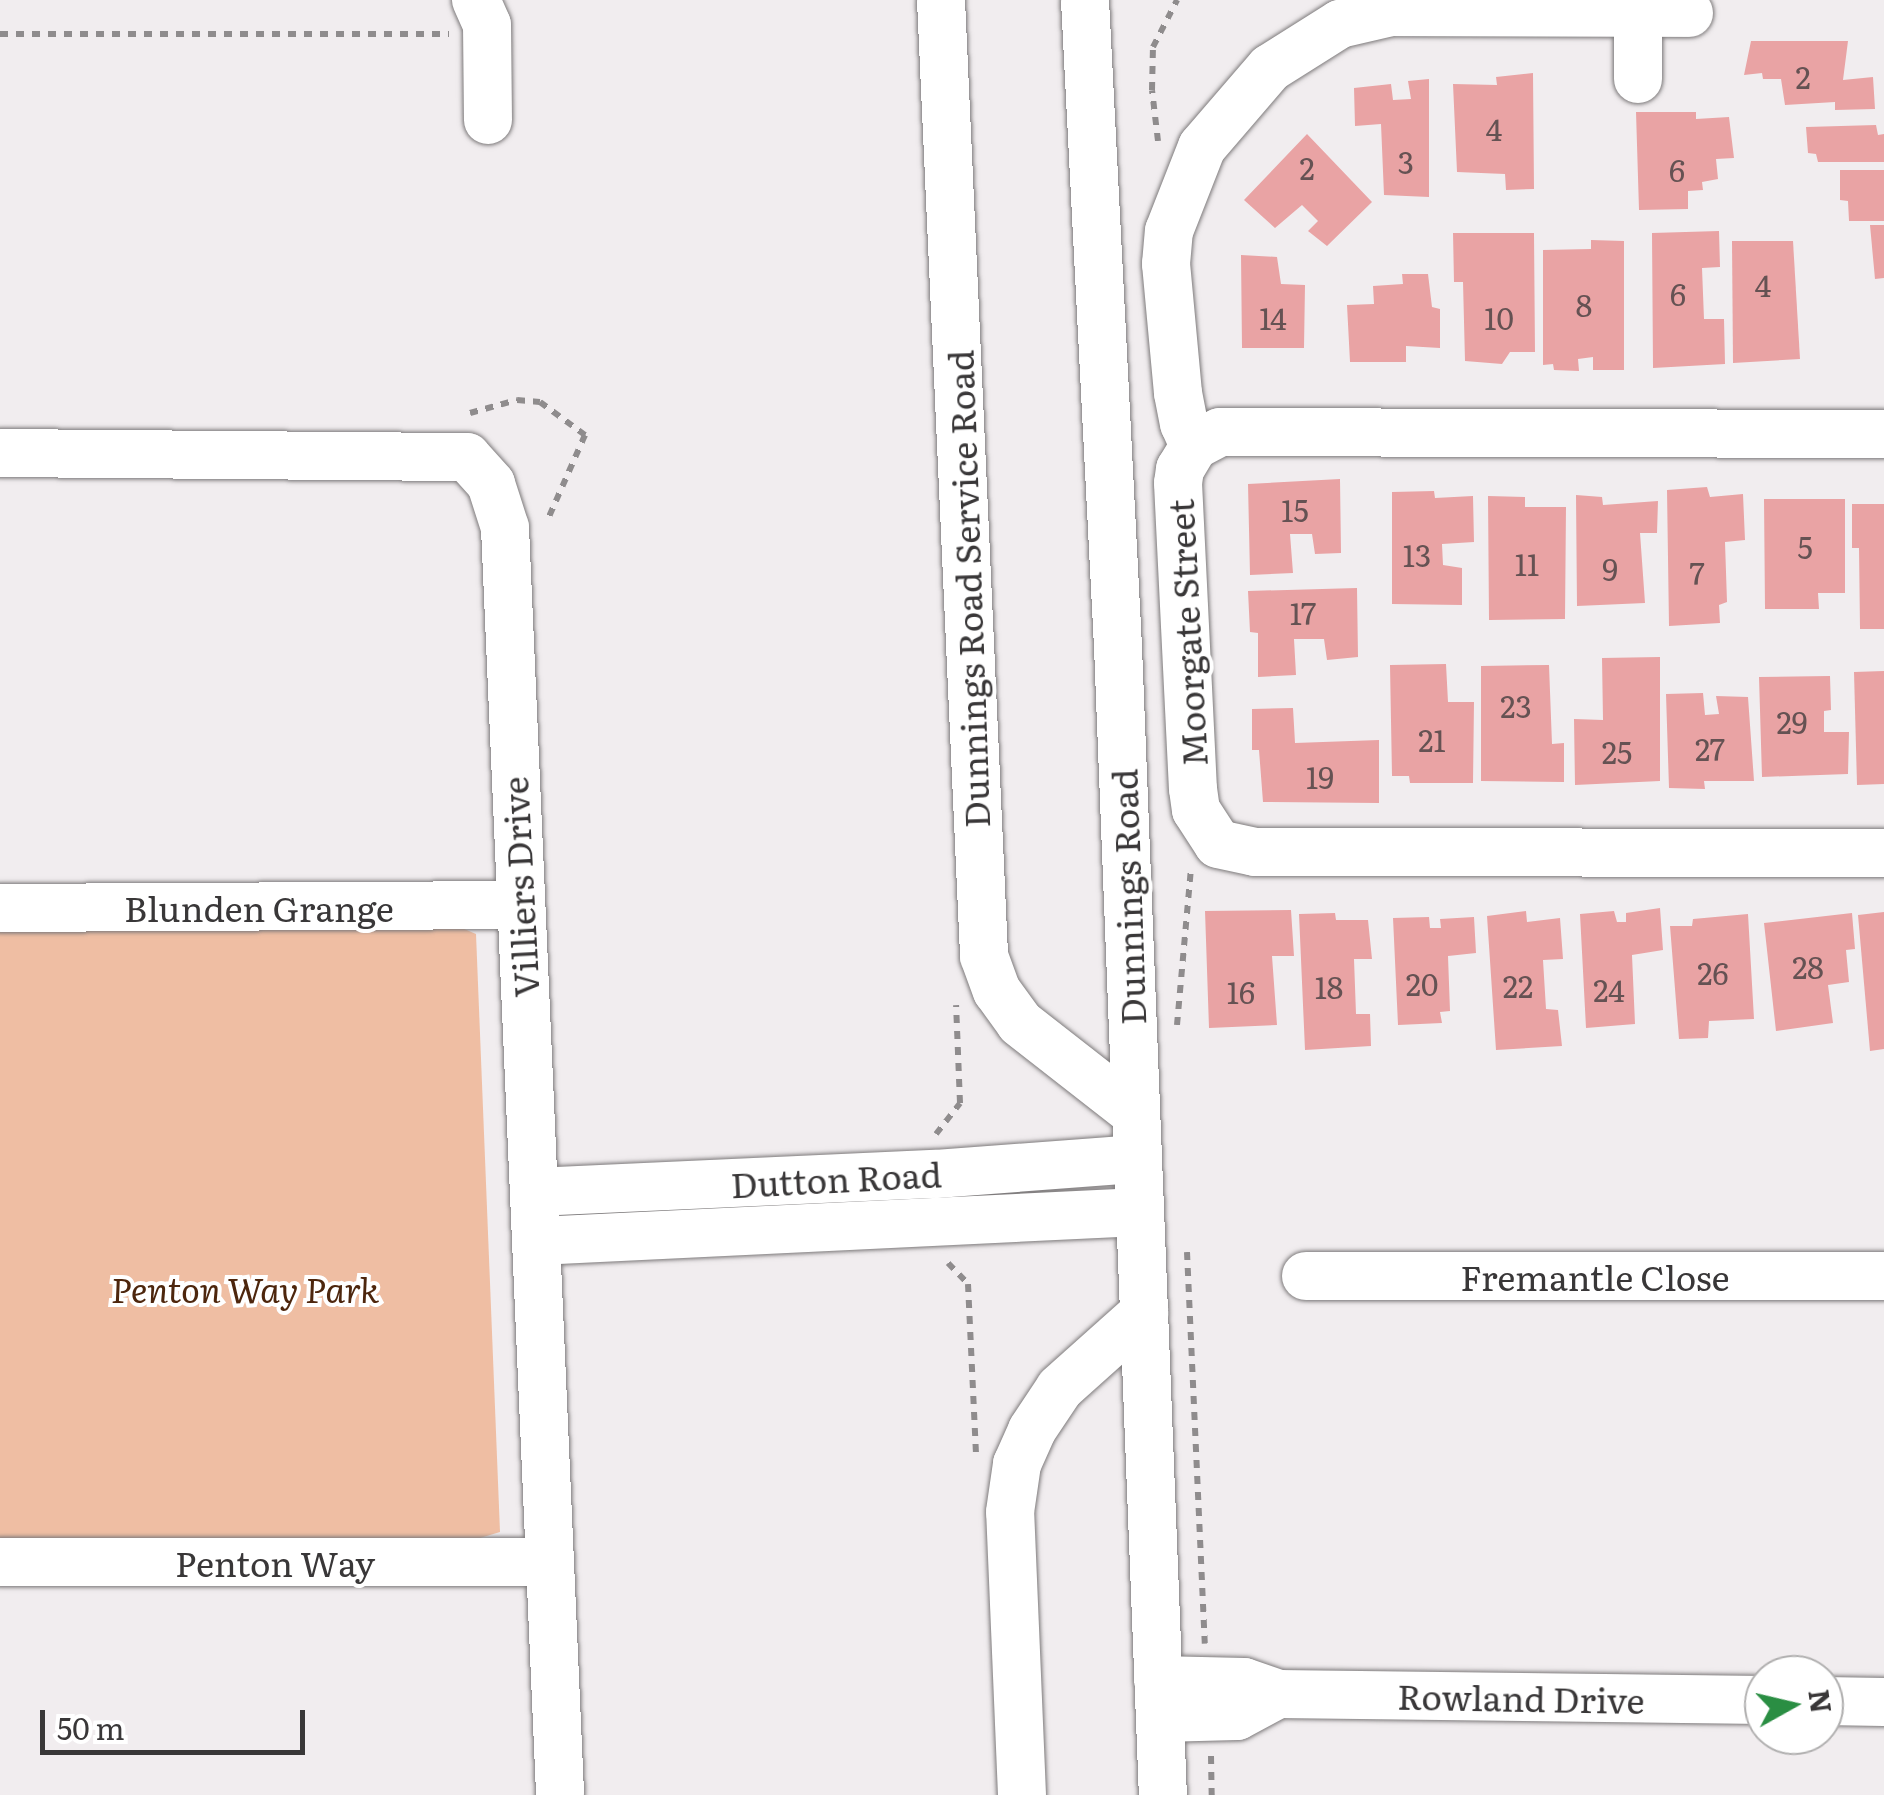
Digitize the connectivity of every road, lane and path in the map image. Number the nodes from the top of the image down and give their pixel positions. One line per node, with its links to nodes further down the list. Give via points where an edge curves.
1 (941, 0): 21 (street, Dunnings Road Service Road, via 984,956 997,991 1020,1023)
2 (1085, 0): 21 (street, Dunnings Road)
3 (1177, 0): 10 (path, via 1150,68 1160,157)
4 (480, 8): 7 (path, via 449,34); 9 (street)
5 (1688, 13): 6 (street)
6 (1638, 14): 8 (street); 10 (street, via 1404,12 1340,24 1296,48 1251,88 1202,147)
7 (0, 34)
8 (1638, 79)
9 (488, 120)
10 (1182, 190): 13 (street, via 1168,231 1166,264 1178,393)
11 (464, 414): 15 (path, via 517,400 540,402 585,435 548,511)
12 (1884, 434): 13 (street, Moorgate Street, via 1220,432)
13 (1194, 446): 16 (street, Moorgate Street, via 1180,469 1179,498 1194,789)
14 (0, 453): 18 (street, Villiers Drive, via 467,458 490,484 506,528)
15 (546, 530)
16 (1207, 832): 17 (street, via 1218,844 1255,852); 20 (path, via 1188,875)
17 (1884, 853)
18 (519, 905): 19 (street, Blunden Grange); 23 (street, Villiers Drive)
19 (0, 908)
20 (1176, 1038)
21 (1134, 1112): 22 (street, Dunnings Road)
22 (1136, 1159): 23 (street, Dutton Road); 24 (street, Dunnings Road)
23 (535, 1192): 25 (street, Villiers Drive)
24 (1139, 1212): 25 (street, Dutton Road); 29 (street, Dunnings Road)
25 (537, 1241): 31 (street, Villiers Drive)
26 (1186, 1249): 32 (path)
27 (1306, 1276): 28 (street, Fremantle Close)
28 (1884, 1276)
29 (1144, 1312): 33 (street, Dunnings Road); 38 (street, via 1060,1388 1017,1464 1010,1512)
30 (0, 1562): 31 (street, Penton Way)
31 (550, 1562): 37 (street, Villiers Drive)
32 (1208, 1698): 33 (street, Rowland Drive); 34 (street, Rowland Drive, via 1244,1682 1278,1694); 40 (path)
33 (1159, 1699): 39 (street, Dunnings Road)
34 (1744, 1700)
35 (1844, 1701): 36 (street)
36 (1884, 1702)
37 (560, 1795)
38 (1022, 1795)
39 (1164, 1795)
40 (1212, 1795)

